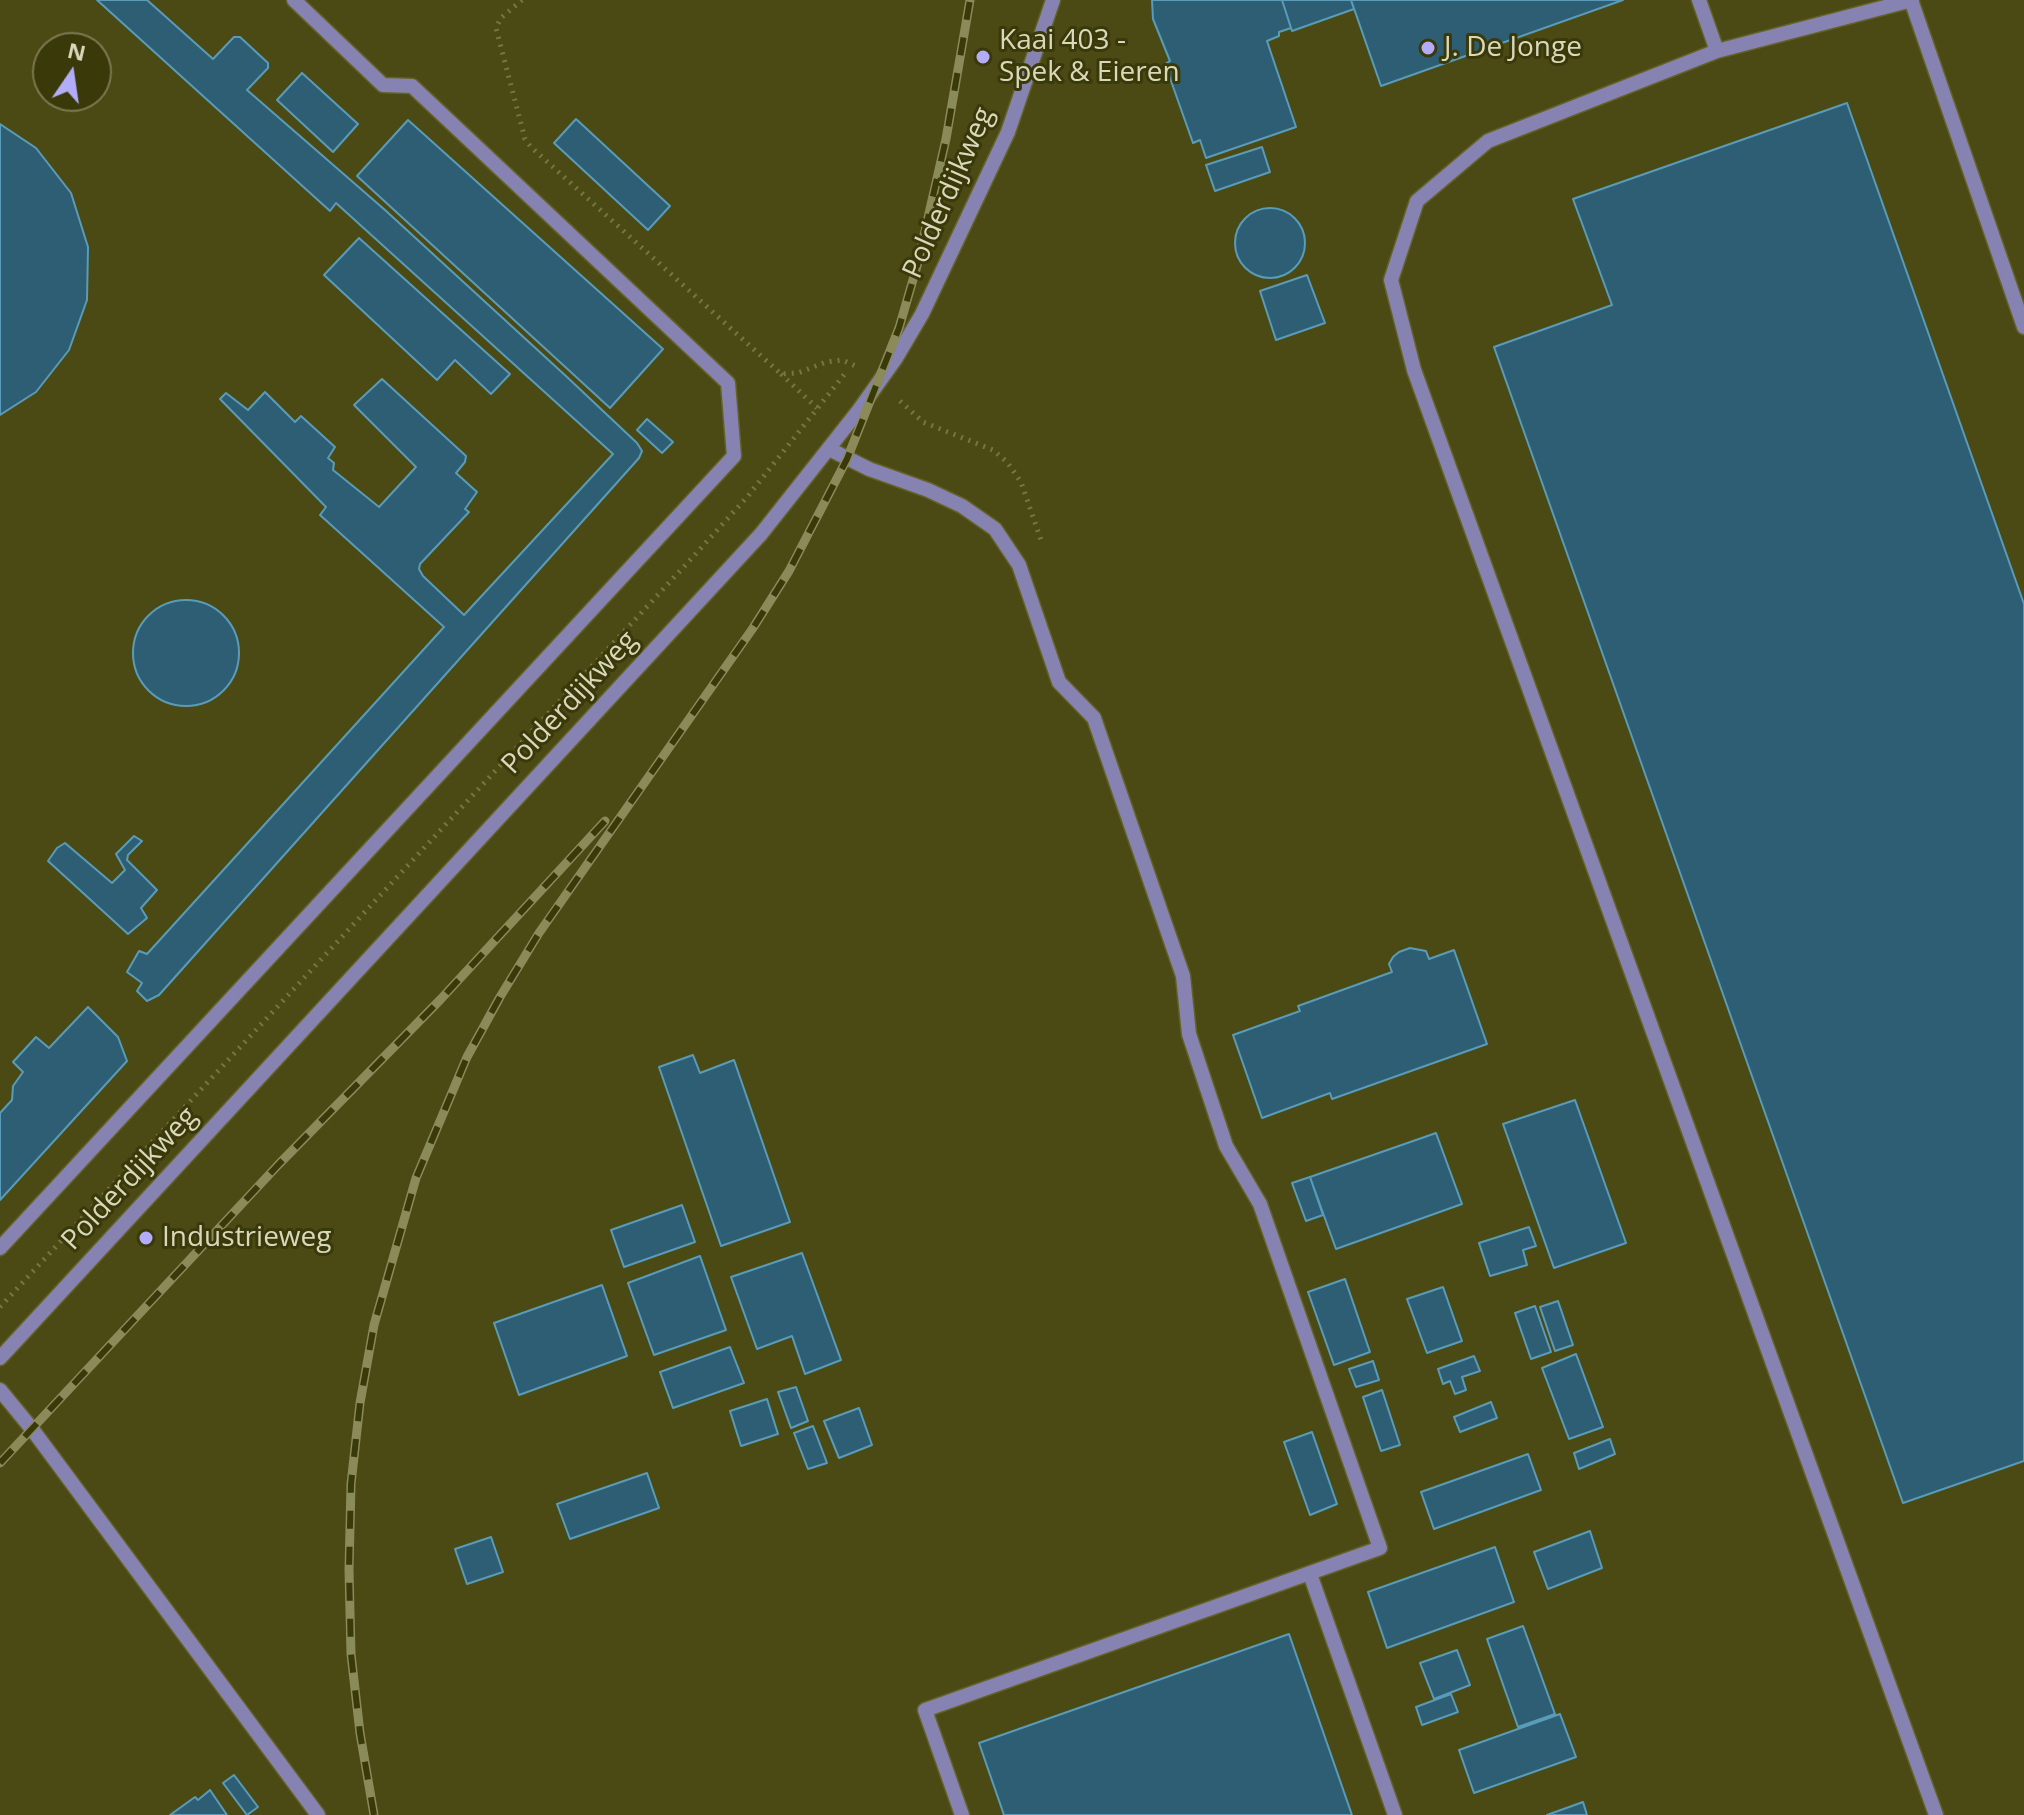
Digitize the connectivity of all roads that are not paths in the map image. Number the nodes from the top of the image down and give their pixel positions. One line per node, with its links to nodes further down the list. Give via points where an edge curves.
1 (294, 0): 8 (street, via 383,85 412,86 728,383 734,456)
2 (1053, 0): 7 (street, Polderdijkweg, via 1008,132 922,314)
3 (1699, 0): 5 (street)
4 (1911, 0): 5 (street); 6 (street)
5 (1717, 51): 15 (street, via 1488,141 1417,201 1391,280 1414,370)
6 (2024, 327)
7 (829, 449): 9 (street, Polderdijkweg, via 761,534); 11 (street, via 962,506 995,529 1019,565 1059,682 1094,718 1183,976 1189,1034 1226,1146 1260,1204 1380,1548)
8 (0, 1248)
9 (0, 1358)
10 (0, 1390): 12 (street)
11 (1310, 1574): 13 (street, via 925,1710); 14 (street)
12 (318, 1815)
13 (962, 1815)
14 (1395, 1815)
15 (1936, 1815)

